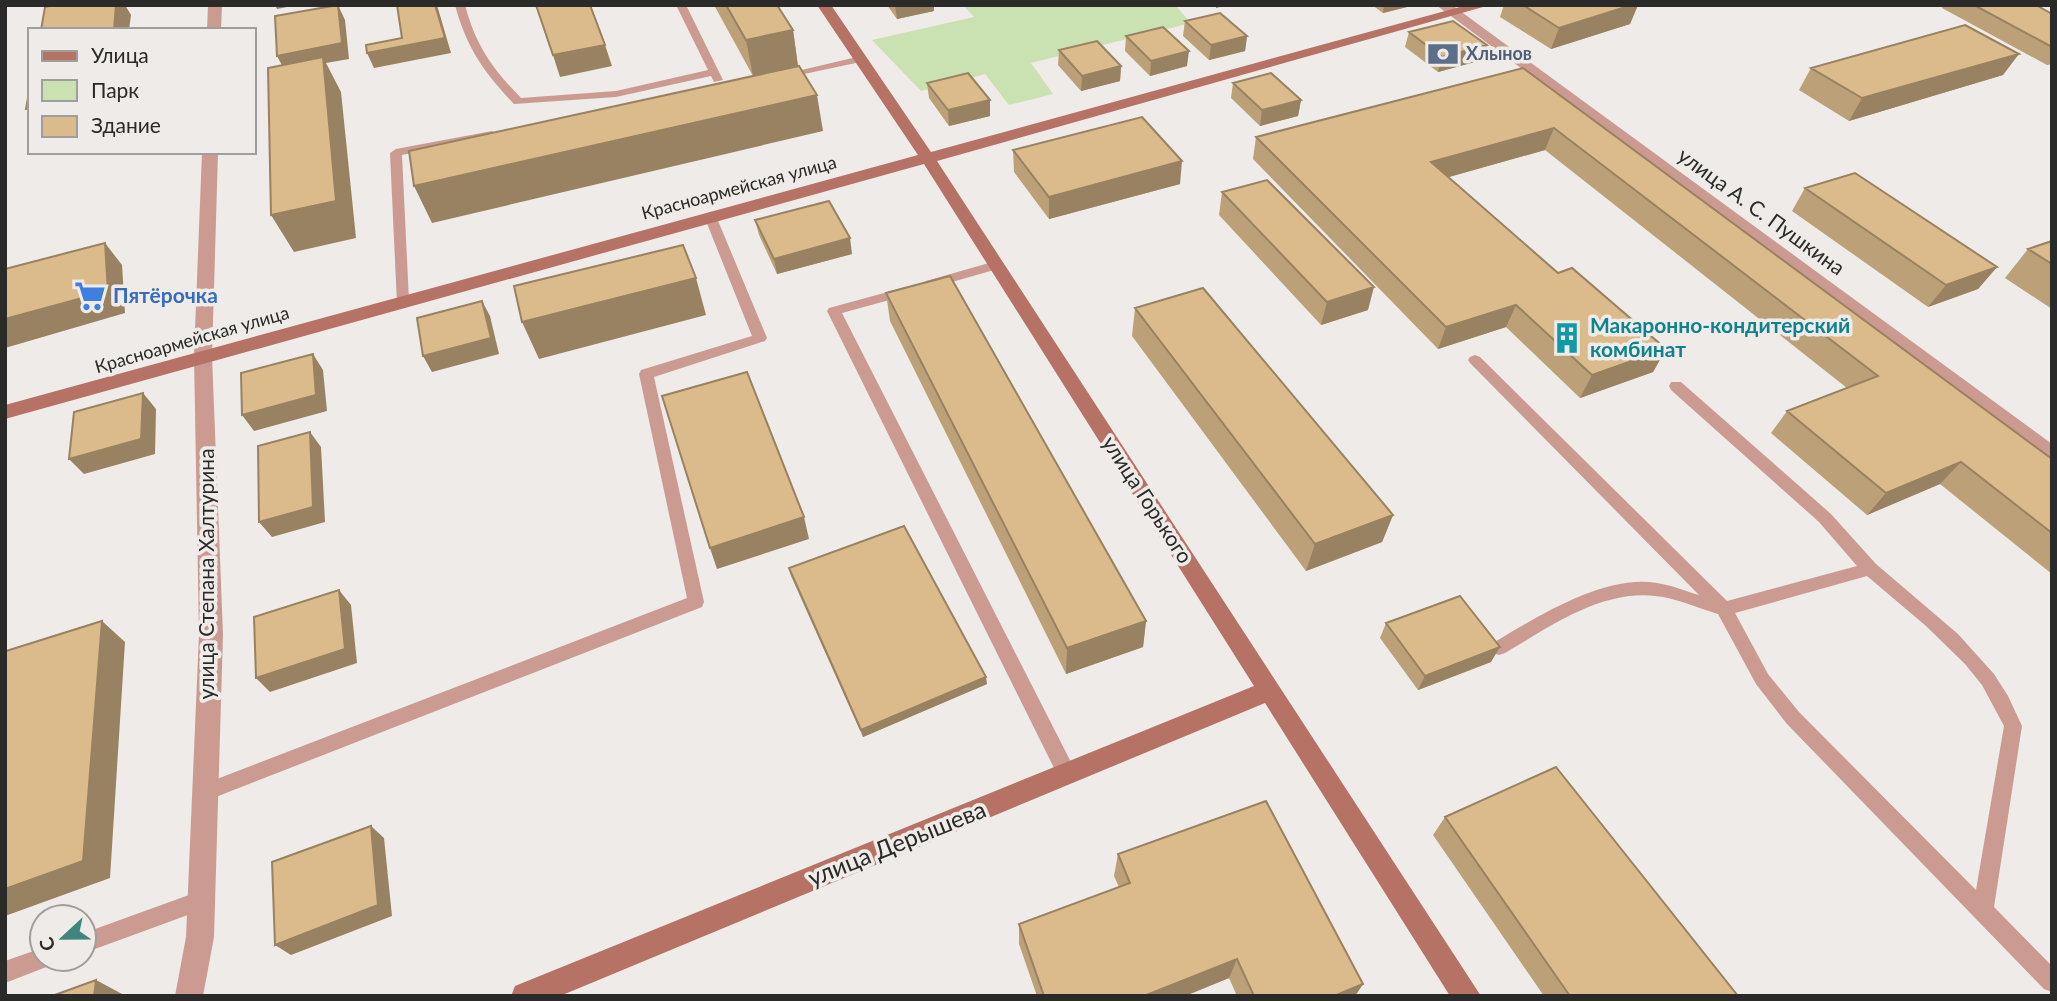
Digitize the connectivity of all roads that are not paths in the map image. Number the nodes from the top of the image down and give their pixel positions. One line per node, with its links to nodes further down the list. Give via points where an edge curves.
1 (215, 5): 7 (street)
2 (460, 5): 9 (lane, via 469,43 517,102 616,94)
3 (681, 5): 9 (lane)
4 (824, 5): 8 (street, улица Горького)
5 (1483, 5): 6 (street, Красноармейская улица)
6 (1448, 10): 14 (street, Красноармейская улица); 22 (street, улица А. С. Пушкина)
7 (214, 28)
8 (861, 59): 10 (lane); 14 (street, улица Горького)
9 (715, 72): 11 (lane, via 729,87)
10 (773, 78)
11 (709, 91)
12 (505, 131): 17 (lane, via 396,153)
13 (210, 154): 18 (street, улица Степана Халтурина)
14 (926, 157): 15 (street, Красноармейская улица); 16 (street, улица Горького)
15 (710, 216): 17 (street, Красноармейская улица); 28 (lane, via 760,338 646,374 696,602)
16 (996, 265): 26 (street, улица Горького); 27 (lane, via 834,311)
17 (402, 301): 18 (street, Красноармейская улица)
18 (203, 356): 21 (street, Красноармейская улица); 28 (street, улица Степана Халтурина, via 211,634)
19 (1475, 360): 24 (lane)
20 (1676, 386): 23 (lane, via 1825,518)
21 (5, 412)
22 (2052, 455)
23 (1870, 569): 24 (lane); 30 (lane, via 1978,665 2003,699 2013,726)
24 (1724, 609): 25 (lane, via 1656,589 1625,590 1571,606); 30 (lane, via 1762,680 1793,718)
25 (1499, 648)
26 (1269, 691): 27 (street, улица Дерышева); 37 (street, улица Горького)
27 (1067, 774): 36 (street, улица Дерышева)
28 (202, 793): 29 (street, улица Степана Халтурина)
29 (200, 901): 31 (lane); 35 (street, улица Степана Халтурина, via 200,937)
30 (1983, 911): 34 (lane)
31 (98, 938)
32 (28, 964): 33 (lane)
33 (5, 972)
34 (2052, 981)
35 (188, 996)
36 (525, 996)
37 (1466, 996)

